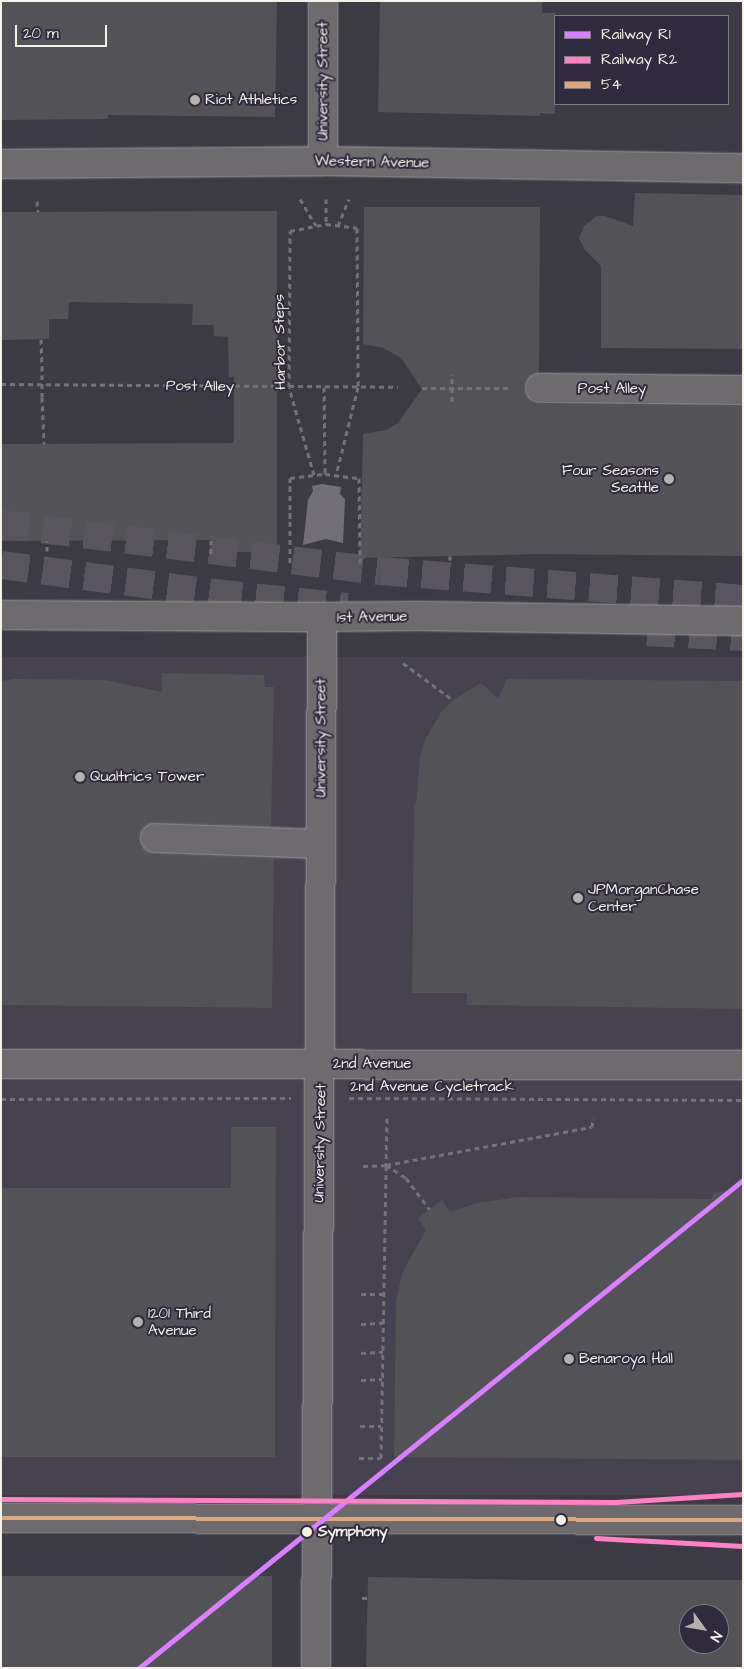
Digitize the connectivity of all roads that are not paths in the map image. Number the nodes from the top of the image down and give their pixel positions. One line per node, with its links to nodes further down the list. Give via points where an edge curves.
1 (323, 1): 2 (main road, University Street)
2 (323, 161): 3 (main road, Western Avenue); 4 (main road, Western Avenue)
3 (1, 164)
4 (743, 168)
5 (540, 388): 6 (main road, Post Alley)
6 (743, 390)
7 (1, 615): 8 (main road, 1st Avenue)
8 (322, 617): 9 (main road, 1st Avenue); 11 (main road, University Street)
9 (743, 621)
10 (155, 838): 11 (main road)
11 (321, 844): 13 (main road, University Street)
12 (1, 1064): 13 (main road, 2nd Avenue)
13 (320, 1064): 14 (main road, 2nd Avenue); 16 (main road, University Street)
14 (743, 1065)
15 (1, 1518): 16 (main road)
16 (317, 1519): 17 (main road); 18 (main road, University Street)
17 (743, 1520)
18 (316, 1668)

